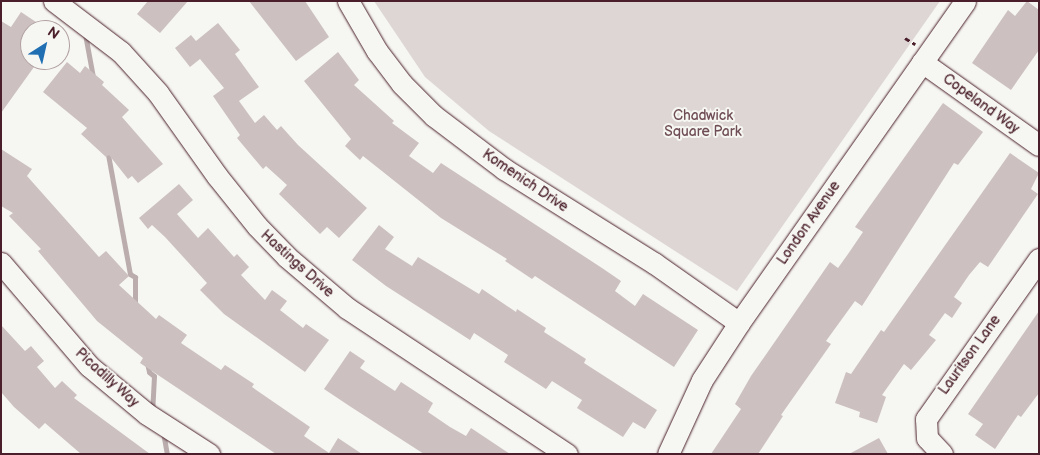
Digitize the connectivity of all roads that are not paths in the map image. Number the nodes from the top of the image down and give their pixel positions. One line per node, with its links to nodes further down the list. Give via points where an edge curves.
1 (54, 1): 10 (street, Hastings Drive, via 121,52 158,92 223,183 287,257 347,308)
2 (348, 1): 8 (street, Komenich Drive, via 377,51 402,84 434,116 504,170 654,263)
3 (964, 1): 4 (street, London Avenue)
4 (919, 53): 5 (street, Copeland Way); 8 (street, London Avenue)
5 (1039, 145)
6 (1039, 259): 12 (street, Lauritson Lane, via 929,413 925,426 927,438)
7 (1, 262): 9 (street, Picadilly Way, via 89,366 147,414)
8 (739, 323): 11 (street, London Avenue, via 702,380)
9 (209, 454)
10 (567, 454)
11 (668, 454)
12 (942, 454)

